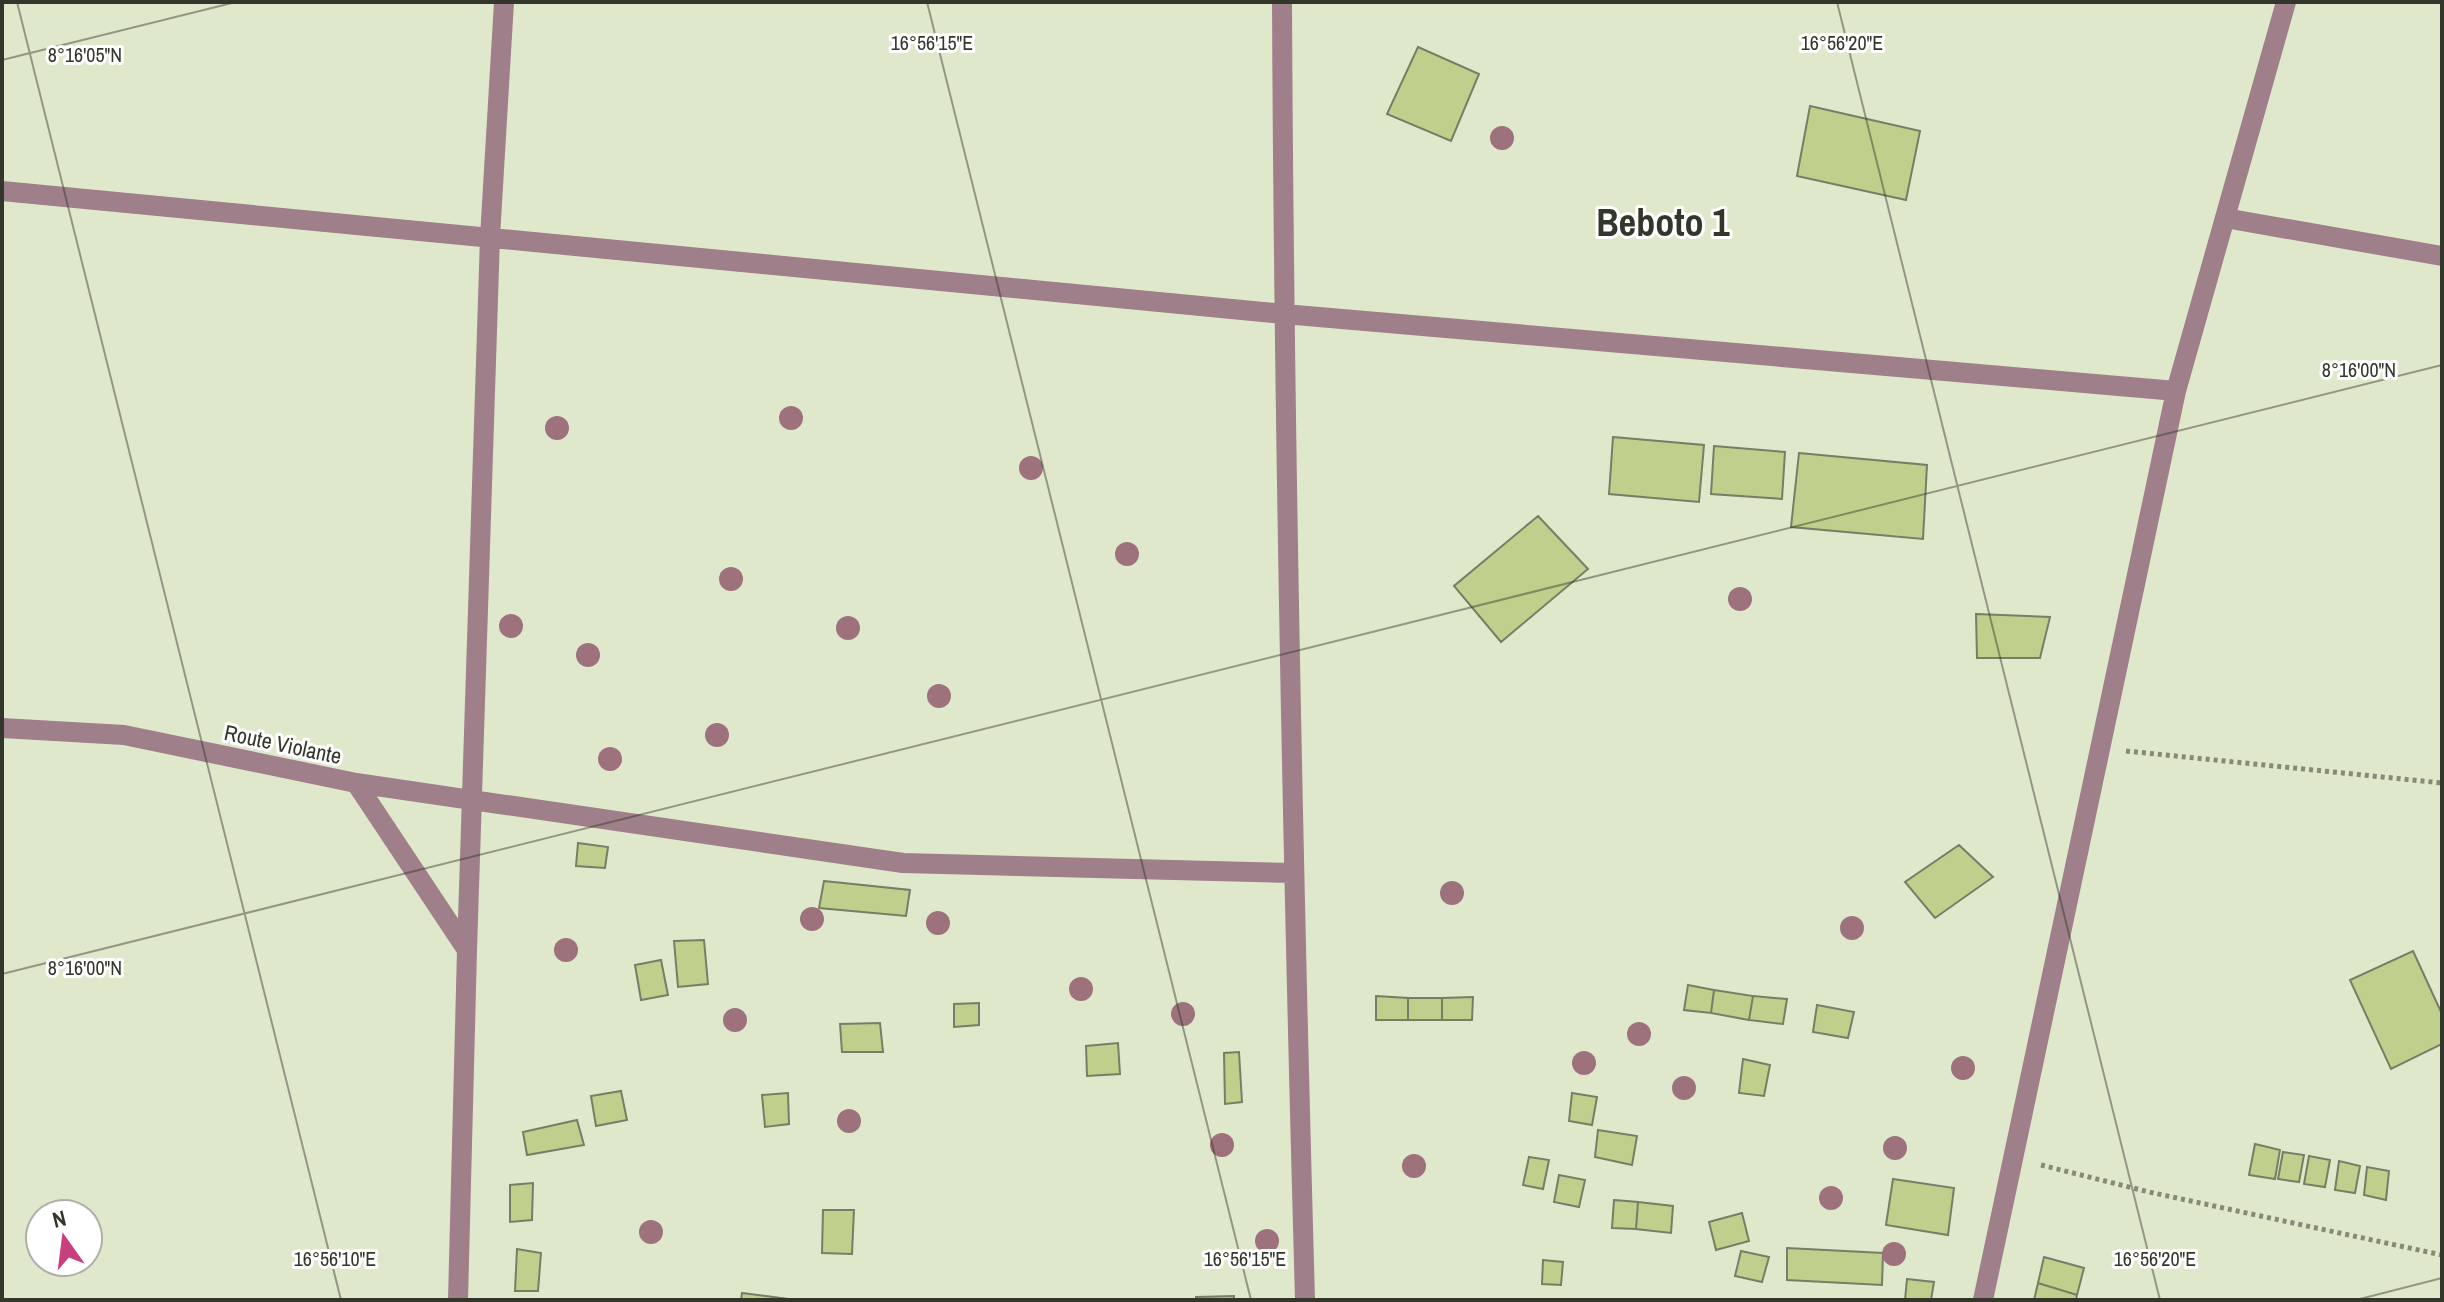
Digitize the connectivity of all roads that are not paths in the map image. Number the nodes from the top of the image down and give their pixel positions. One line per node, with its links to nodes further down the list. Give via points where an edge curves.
1 (504, 2): 6 (street)
2 (1282, 2): 8 (street)
3 (2286, 2): 5 (street)
4 (2, 191): 6 (street)
5 (2225, 218): 7 (street); 9 (street)
6 (490, 237): 8 (street); 12 (street)
7 (2442, 256)
8 (1284, 314): 9 (street); 13 (street)
9 (2176, 391): 17 (street)
10 (2, 728): 11 (street, Route Violante, via 124,735)
11 (356, 783): 12 (street); 14 (street, Route Violante)
12 (472, 801): 13 (street, via 903,863); 14 (street)
13 (1293, 873): 16 (street)
14 (467, 950): 15 (street)
15 (458, 1300)
16 (1305, 1300)
17 (1983, 1300)

